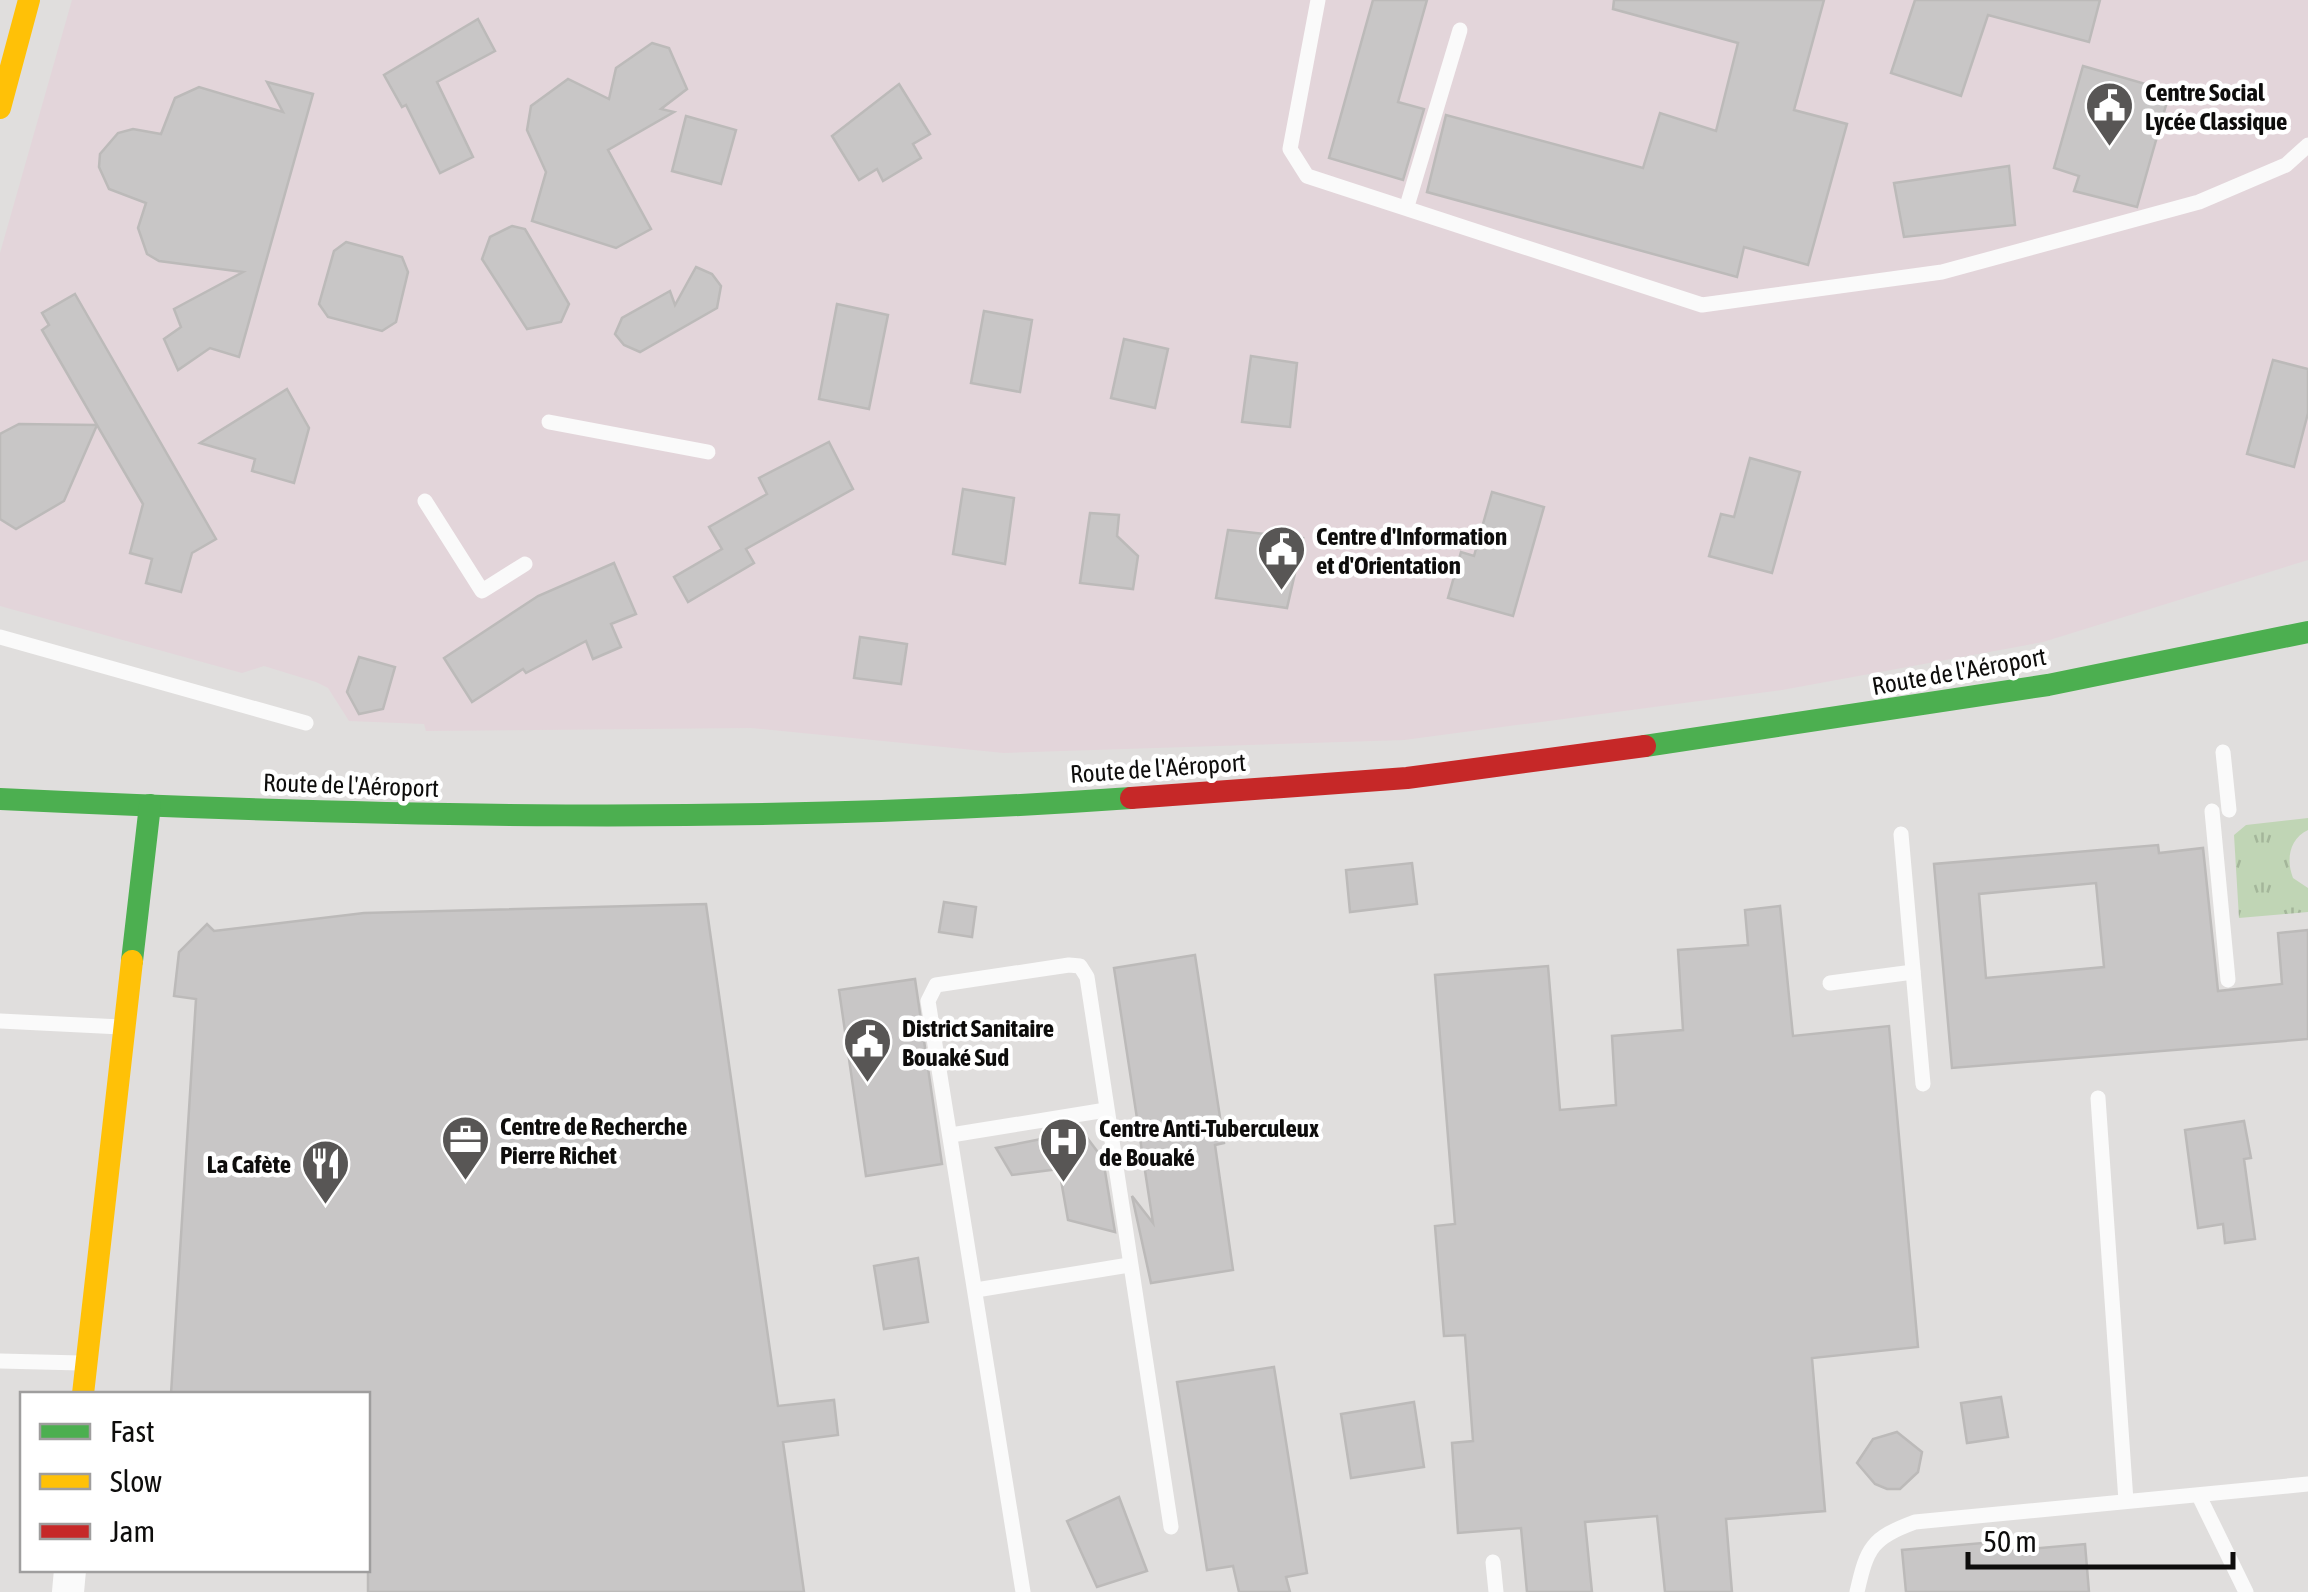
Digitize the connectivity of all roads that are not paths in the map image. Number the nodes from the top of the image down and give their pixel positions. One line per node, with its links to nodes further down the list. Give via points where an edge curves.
1 (29, 0): 4 (main road)
2 (1318, 0): 6 (lane, via 1290,149 1307,176)
3 (1460, 30): 6 (lane)
4 (0, 108)
5 (2308, 145): 6 (lane, via 2286,164 2199,202 1942,272 1702,304)
6 (1406, 206)
7 (548, 422): 8 (lane)
8 (708, 452)
9 (425, 500): 10 (lane, via 482,591)
10 (525, 564)
11 (2308, 632): 16 (main road, Route de l'Aéroport, via 1790,728 1407,778 1062,803 667,817)
12 (0, 638): 13 (lane)
13 (306, 723)
14 (2223, 752): 19 (lane)
15 (0, 799): 16 (main road, Route de l'Aéroport)
16 (150, 805): 22 (main road)
17 (1901, 834): 18 (lane)
18 (1913, 972): 20 (lane); 23 (lane)
19 (2228, 980)
20 (1830, 982)
21 (0, 1021): 22 (lane)
22 (124, 1027): 30 (main road)
23 (1923, 1084)
24 (2098, 1098): 34 (lane)
25 (1106, 1110): 26 (lane); 26 (lane, via 1080,966 1004,974 936,985 930,992); 27 (lane)
26 (951, 1135): 28 (lane)
27 (1130, 1265): 28 (lane); 35 (lane)
28 (976, 1290): 37 (lane)
29 (0, 1361): 30 (lane)
30 (86, 1363): 31 (main road)
31 (84, 1392)
32 (2308, 1484): 33 (lane)
33 (2200, 1496): 34 (lane); 40 (lane)
34 (2126, 1501): 39 (lane, via 1915,1522 1880,1535 1864,1560)
35 (1171, 1527)
36 (1493, 1562): 38 (lane)
37 (1023, 1592)
38 (1496, 1592)
39 (1858, 1592)
40 (2246, 1592)

